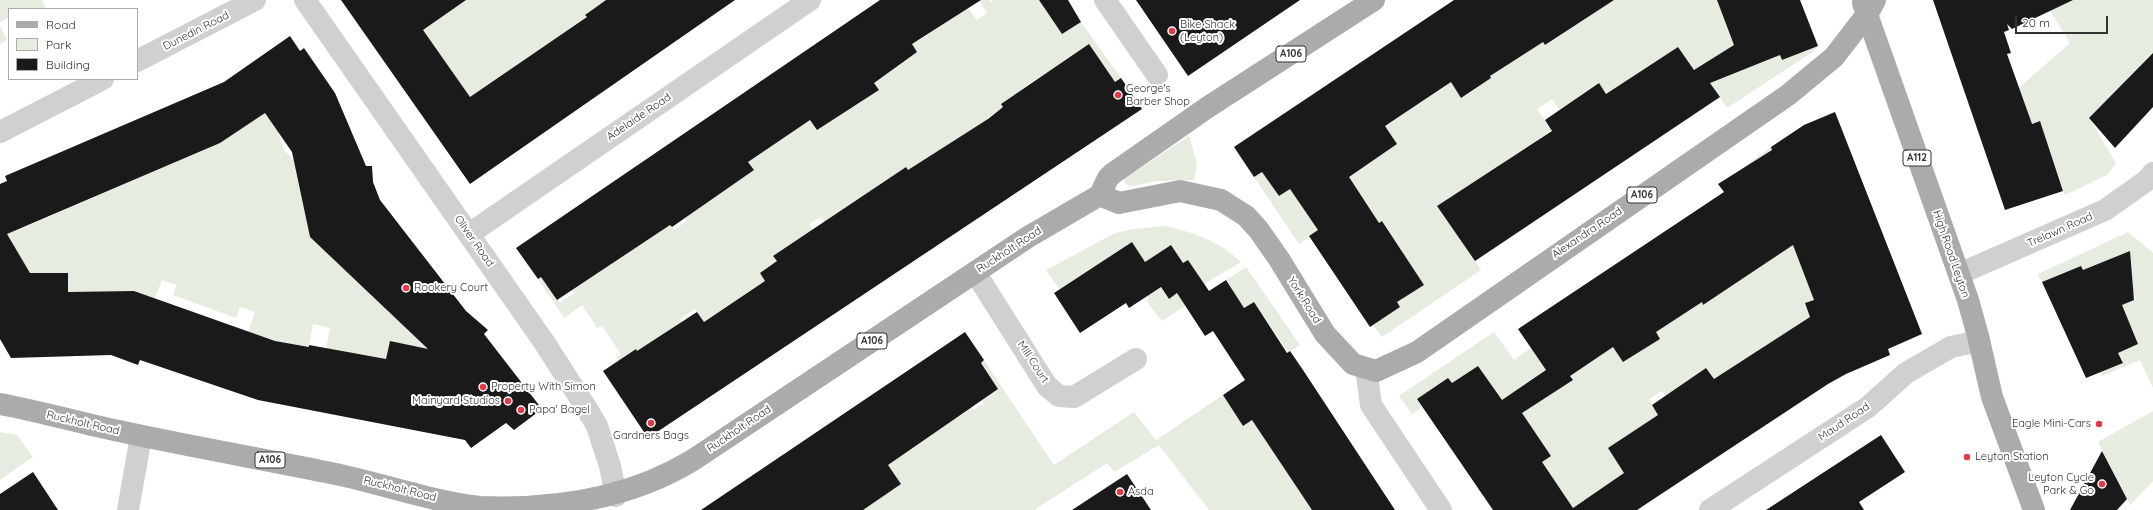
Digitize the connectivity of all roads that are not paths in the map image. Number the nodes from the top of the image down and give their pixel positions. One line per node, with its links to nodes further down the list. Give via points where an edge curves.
1 (255, 0): 7 (street, Dunedin Road)
2 (305, 0): 13 (street, Oliver Road)
3 (810, 0): 13 (street, Adelaide Road)
4 (1105, 0): 8 (street)
5 (1374, 0): 12 (main road, A106, via 1208,107 1112,174)
6 (1868, 4): 15 (main road, High Road Leyton / A112); 18 (main road, Alexandra Road / A106, via 1834,57 1788,95 1417,352 1380,370)
7 (138, 60)
8 (1157, 75)
9 (101, 80): 10 (street)
10 (0, 132)
11 (2153, 173): 15 (street, Trelawn Road, via 2146,181 2105,210)
12 (1100, 195): 14 (main road, Ruckholt Road / A106, via 1028,237); 18 (main road, York Road, via 1119,203 1180,191 1221,200 1234,207 1258,229 1332,343 1353,364)
13 (469, 234): 21 (street, Oliver Road, via 544,342 597,426 610,466)
14 (975, 272): 17 (street, Mill Court, via 1047,386 1059,396 1074,397); 21 (main road, Ruckholt Road / A106, via 693,460 647,485)
15 (1959, 274): 16 (main road, High Road Leyton / A112)
16 (1980, 341): 24 (street, Maud Road, via 1950,346 1906,373 1868,407); 25 (main road, High Road Leyton / A112, via 1992,397)
17 (1136, 359)
18 (1366, 369): 23 (street, via 1371,405)
19 (0, 404): 20 (main road, Ruckholt Road / A106)
20 (141, 436): 21 (main road, Ruckholt Road / A106, via 342,475 479,507 515,510 566,507); 22 (street)
21 (616, 496)
22 (128, 510)
23 (1441, 510)
24 (1710, 510)
25 (2034, 510)

